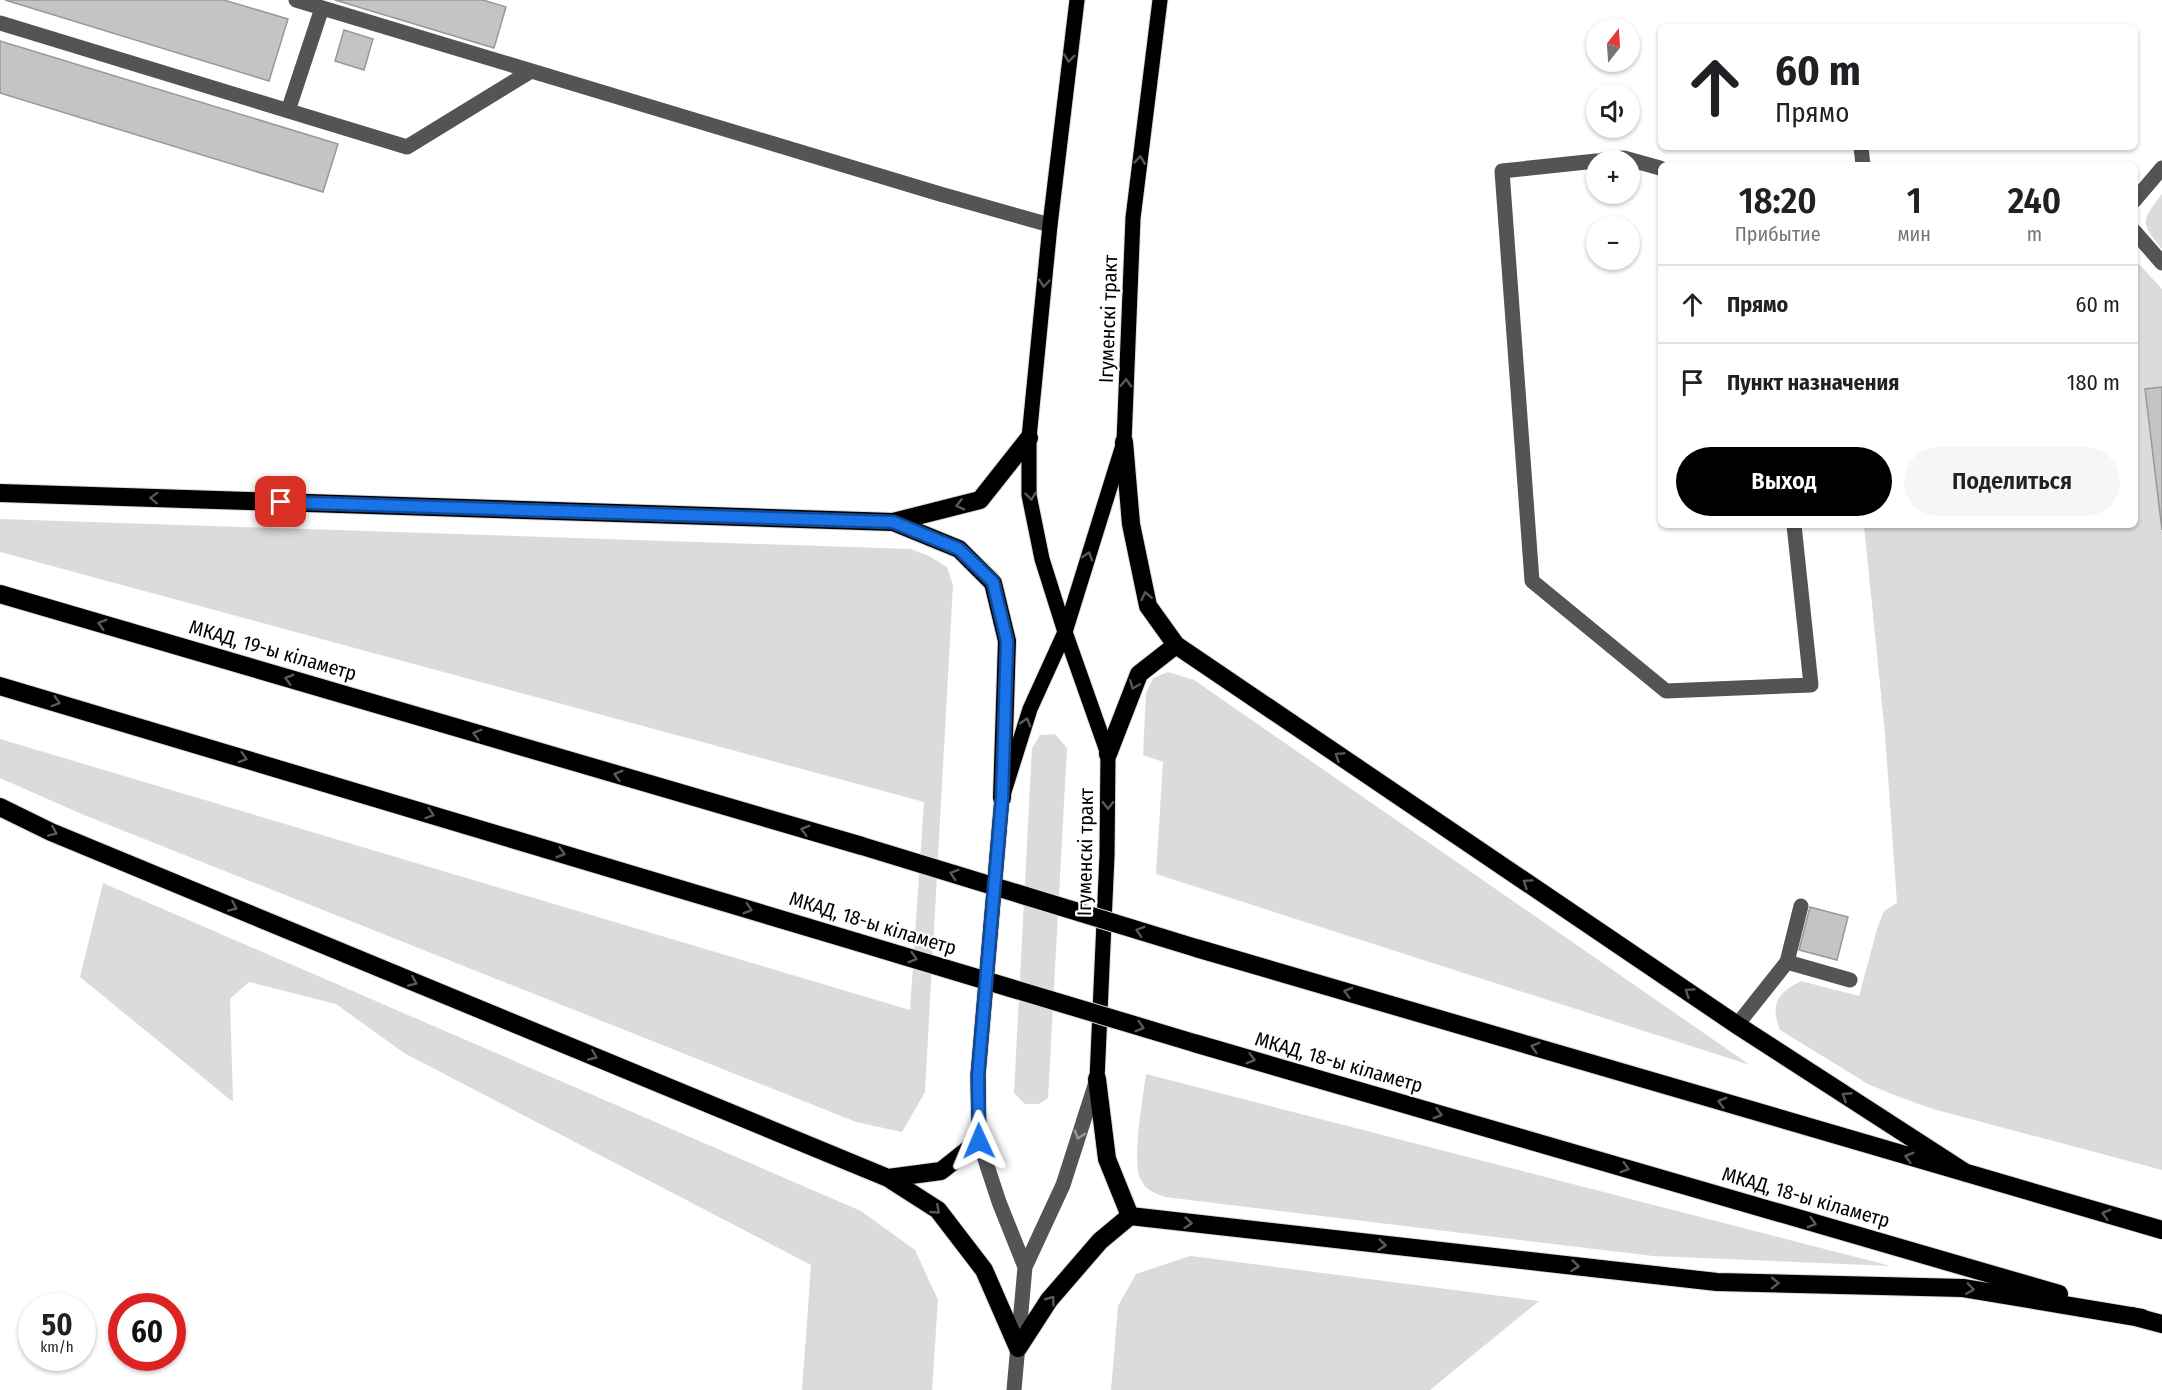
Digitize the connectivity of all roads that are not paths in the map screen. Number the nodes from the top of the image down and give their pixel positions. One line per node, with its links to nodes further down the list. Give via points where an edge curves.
1 (296, 0): 4 (street)
2 (1077, 0): 13 (main road, Ігуменскі тракт, one-way to 13)
3 (1160, 0): 17 (main road, Ігуменскі тракт, one-way to 3, via 1133,218)
4 (322, 8): 6 (street); 7 (street)
5 (0, 23): 7 (street)
6 (531, 71): 7 (street, via 407,147); 13 (street)
7 (288, 111)
8 (1586, 162): 20 (street, via 1502,171 1532,581 1666,691 1811,685)
9 (1640, 162): 10 (street)
10 (1658, 167)
11 (2162, 168): 12 (street)
12 (2138, 196)
13 (1050, 225): 16 (main road, Ігуменскі тракт, one-way to 16)
14 (2138, 236): 15 (street)
15 (2162, 263)
16 (1029, 438): 19 (highway, one-way to 19, via 980,501); 22 (main road, Ігуменскі тракт, one-way to 22, via 1029,495 1042,559)
17 (1124, 442): 22 (main road, Ігуменскі тракт, one-way to 17); 23 (highway, one-way to 17, via 1148,606 1131,524)
18 (0, 493): 19 (highway, one-way to 18)
19 (893, 522): 26 (highway, via 959,549 993,582 1007,641)
20 (1794, 528)
21 (0, 594): 34 (highway, МКАД, 19-ы кіламетр, one-way to 21, bridge)
22 (1065, 632): 25 (main road, Ігуменскі тракт); 26 (main road, Ігуменскі тракт, one-way to 22, via 1030,709)
23 (1176, 645): 25 (highway, one-way to 25, via 1139,674); 31 (highway, one-way to 23)
24 (0, 686): 39 (highway, МКАД, 18-ы кіламетр, one-way to 39, bridge, via 1194,1043)
25 (1108, 754): 32 (main road, Ігуменскі тракт, one-way to 32)
26 (1002, 798): 33 (main road, Ігуменскі тракт, via 978,1075)
27 (0, 807): 35 (highway, one-way to 35)
28 (1801, 906): 29 (street)
29 (1787, 962): 30 (street); 31 (street)
30 (1850, 980)
31 (1737, 1025): 34 (highway, one-way to 31)
32 (1097, 1079): 36 (highway, via 1107,1159); 38 (street, one-way to 38, via 1063,1185)
33 (979, 1141): 35 (highway, via 941,1171); 38 (street)
34 (1966, 1173): 37 (highway, one-way to 34)
35 (888, 1178): 41 (highway, one-way to 41, via 938,1210 984,1270)
36 (1130, 1216): 39 (highway, one-way to 39, via 1717,1282 1963,1288); 41 (highway, one-way to 36, via 1057,1292 1100,1241)
37 (2162, 1230)
38 (1025, 1267): 41 (street)
39 (2142, 1318): 40 (highway, МКАД, 18-ы кіламетр)
40 (2162, 1324)
41 (1018, 1348): 42 (street)
42 (1014, 1390)

